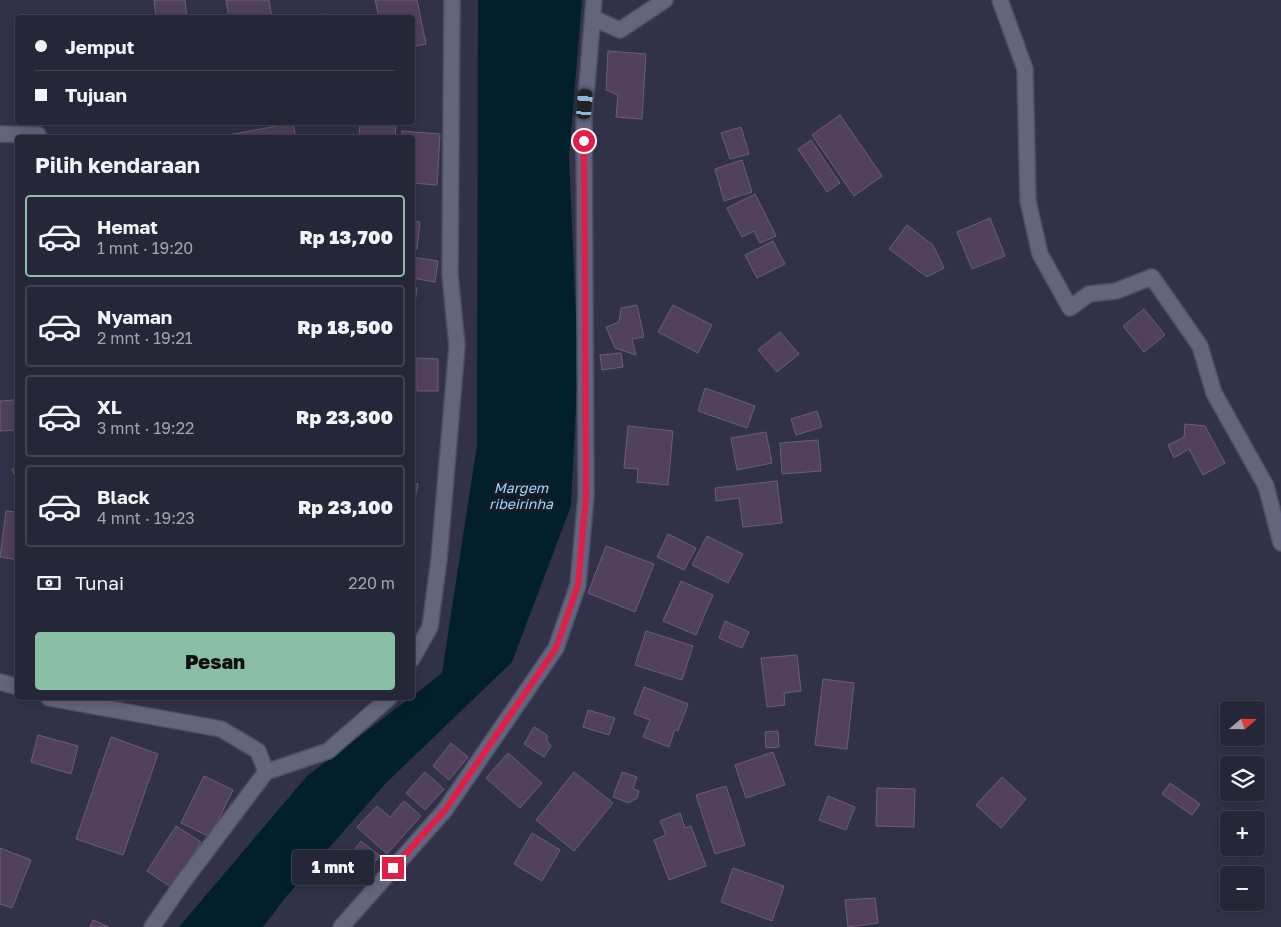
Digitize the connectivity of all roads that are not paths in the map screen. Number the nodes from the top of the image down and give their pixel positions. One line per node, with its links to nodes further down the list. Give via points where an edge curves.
1 (452, 0): 9 (street, via 450,275 457,346 430,628)
2 (594, 0): 5 (street)
3 (665, 0): 5 (street, via 620,30)
4 (1000, 0): 8 (street, via 1025,69 1028,201 1040,254 1070,308 1089,294 1116,291 1152,276 1200,346 1214,393 1266,486)
5 (593, 18): 16 (street, via 584,121 586,496 578,585 556,648 445,810)
6 (0, 134): 7 (street)
7 (38, 135)
8 (1281, 543)
9 (415, 654)
10 (0, 682): 11 (street)
11 (15, 687)
12 (60, 700): 14 (street, via 221,729 258,751)
13 (387, 700): 14 (street, via 328,751)
14 (266, 772): 15 (street)
15 (152, 927)
16 (341, 927)

